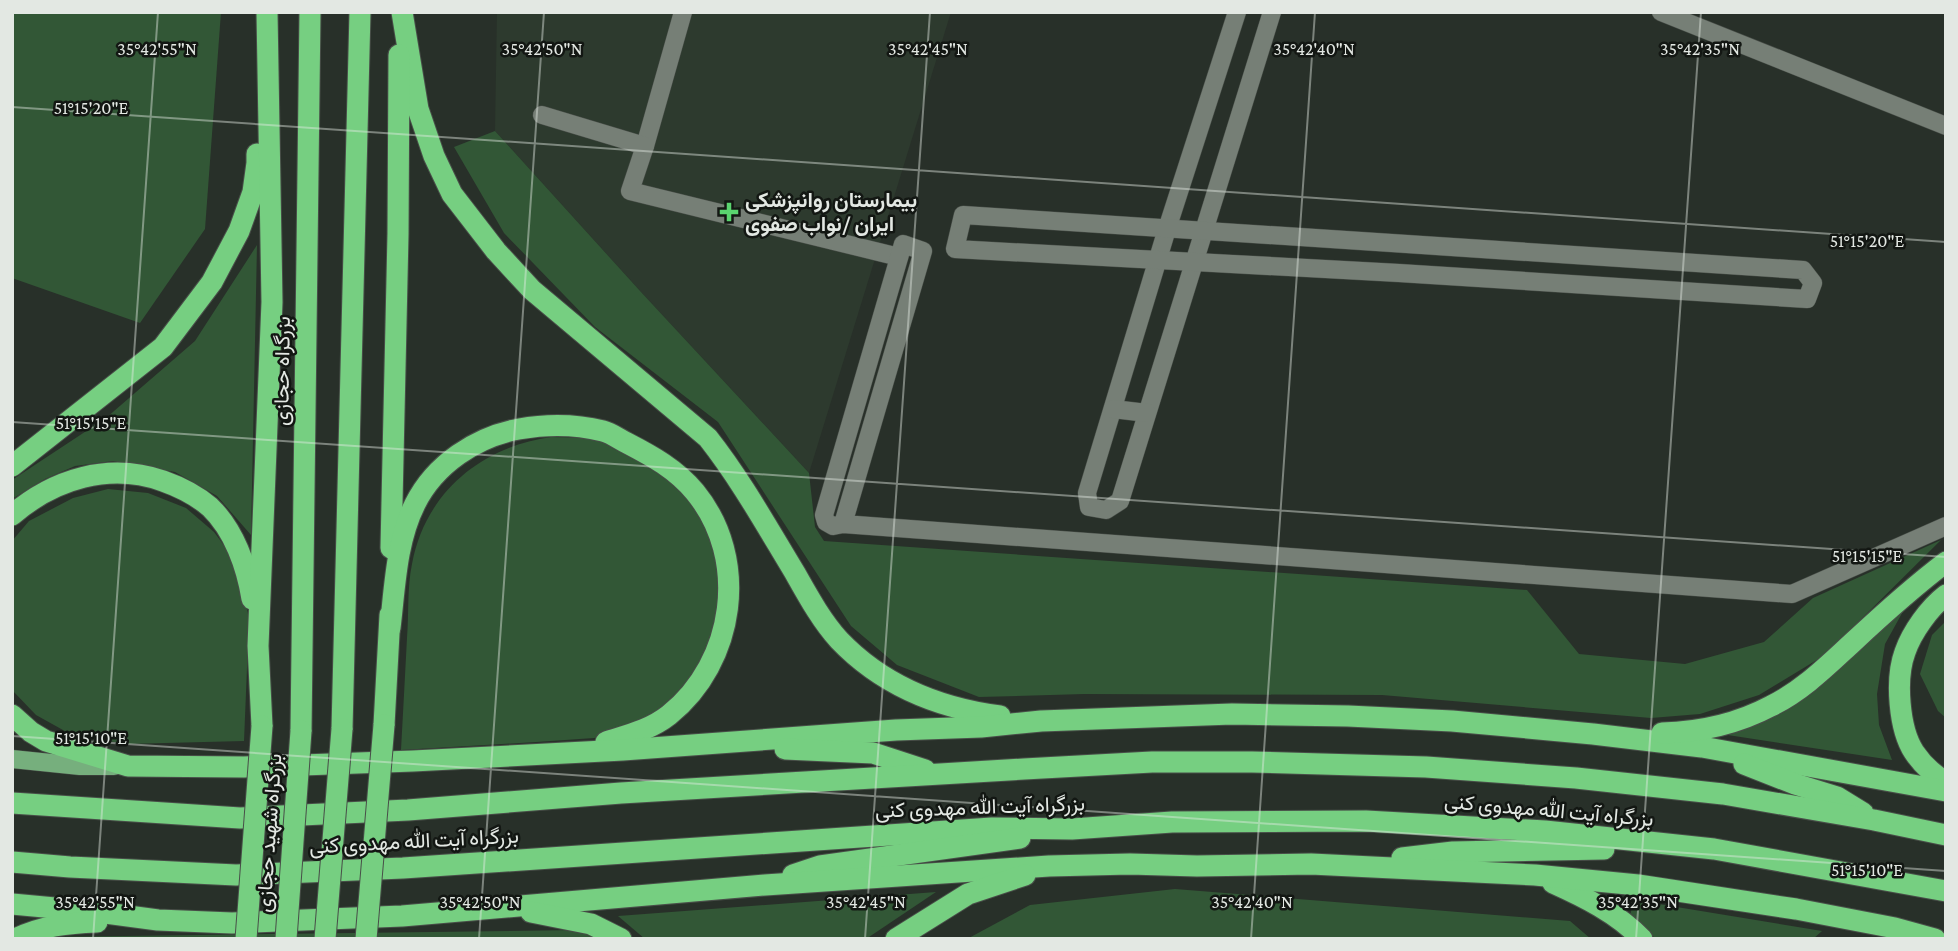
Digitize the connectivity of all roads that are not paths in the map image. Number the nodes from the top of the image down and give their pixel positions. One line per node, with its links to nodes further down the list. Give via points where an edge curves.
1 (267, 12): 9 (highway)
2 (310, 12): 36 (highway, بزرگراه حجازی)
3 (360, 12): 63 (highway, bridge, via 342,729)
4 (400, 12): 32 (highway); 35 (highway, via 418,109 452,194 532,289 708,438 839,639 881,676 905,690 969,712)
5 (683, 12): 14 (lane)
6 (1237, 12): 10 (lane)
7 (1272, 12): 11 (lane)
8 (1661, 12): 13 (lane)
9 (267, 38): 26 (highway, via 255,120 253,192 212,282 163,347); 33 (highway, via 272,302)
10 (1220, 65): 11 (lane); 15 (lane)
11 (1252, 73): 16 (lane)
12 (542, 115): 14 (lane)
13 (1946, 126)
14 (645, 146): 18 (lane, via 630,191)
15 (1167, 229): 16 (lane); 19 (lane); 19 (lane, via 963,215 955,249)
16 (1202, 231): 17 (lane); 20 (lane)
17 (1400, 244): 21 (lane); 21 (lane, via 1803,270 1813,283 1807,299)
18 (899, 257): 24 (lane); 25 (lane, via 903,244 923,251)
19 (1158, 260): 20 (lane); 22 (lane)
20 (1194, 262): 21 (lane); 23 (lane)
21 (1399, 273)
22 (1113, 409): 23 (lane); 23 (lane, via 1087,493 1089,506 1105,510 1119,501)
23 (1147, 413)
24 (845, 444): 25 (lane); 28 (lane, via 824,515 833,526)
25 (865, 448): 28 (lane)
26 (12, 466)
27 (12, 515): 33 (highway, via 57,486 98,474 142,475 177,485 211,509 235,543 249,580)
28 (843, 524): 29 (lane, via 1792,594)
29 (1946, 526)
30 (1946, 562): 37 (highway, via 1811,680 1772,706 1723,725 1683,732)
31 (1946, 595): 44 (highway, via 1925,616 1905,652 1900,677 1905,732 1914,753)
32 (390, 628): 40 (highway, via 405,528 415,503 453,458 500,432 565,425 605,432 653,456 678,474 709,512 728,575 726,623 706,673 670,715 644,730); 64 (highway, bridge)
33 (258, 646): 61 (highway, bridge, via 262,726)
34 (12, 715): 42 (highway, via 46,741)
35 (1041, 721): 37 (highway, via 1231,714 1348,716); 38 (highway)
36 (301, 731): 62 (highway, بزرگراه شهید حجازی, bridge)
37 (1592, 734): 39 (highway)
38 (719, 743): 40 (highway); 43 (highway, via 873,753)
39 (1702, 747): 45 (highway); 47 (highway, via 1836,797)
40 (583, 751): 42 (highway, via 413,761)
41 (12, 759): 42 (main road)
42 (128, 766)
43 (937, 774): 46 (highway, بزرگراه آیت الله مهدوی کنی, via 240,818); 47 (highway, بزرگراه آیت الله مهدوی کنی, via 1152,762 1426,767 1709,793)
44 (1946, 782)
45 (1946, 791)
46 (12, 803)
47 (1874, 820): 49 (highway, بزرگراه آیت الله مهدوی کنی)
48 (1072, 829): 50 (highway, بزرگراه آیت الله مهدوی کنی, via 1172,822 1366,821 1545,831); 51 (highway, بزرگراه آیت الله مهدوی کنی, via 992,828 236,875); 55 (highway, via 820,866)
49 (1946, 835)
50 (1674, 846): 52 (highway, via 1453,852); 56 (highway, بزرگراه آیت الله مهدوی کنی, via 1714,849)
51 (12, 862)
52 (1341, 865): 53 (highway); 54 (highway)
53 (1049, 866): 55 (highway); 66 (highway, via 968,894)
54 (1535, 875): 67 (highway, via 1614,915); 68 (highway, via 1796,909)
55 (765, 885): 58 (highway)
56 (1946, 891)
57 (12, 904): 59 (highway)
58 (505, 907): 59 (highway, via 232,923); 65 (highway, via 591,924)
59 (158, 920): 60 (highway, via 66,924)
60 (15, 939)
61 (246, 939)
62 (286, 939)
63 (326, 939)
64 (366, 939)
65 (621, 939)
66 (896, 939)
67 (1642, 939)
68 (1934, 939)

